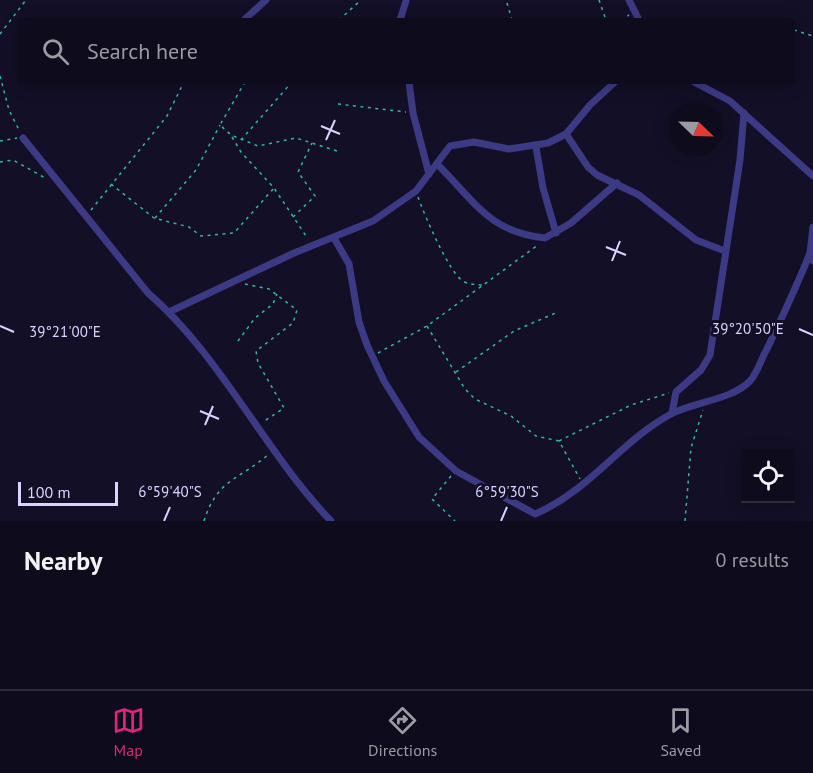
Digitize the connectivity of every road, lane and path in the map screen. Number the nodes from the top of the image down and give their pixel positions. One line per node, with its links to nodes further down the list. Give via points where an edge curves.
1 (21, 0): 9 (path)
2 (26, 0): 9 (path)
3 (266, 0): 11 (street)
4 (361, 0): 12 (path)
5 (599, 0): 15 (path)
6 (629, 0): 10 (street)
7 (406, 1): 13 (street)
8 (507, 3): 14 (path)
9 (23, 4): 19 (path)
10 (634, 11): 16 (path); 17 (street)
11 (246, 18)
12 (341, 18)
13 (401, 18)
14 (511, 18)
15 (605, 18)
16 (624, 18)
17 (638, 18)
18 (795, 30): 20 (path)
19 (0, 34)
20 (813, 36)
21 (0, 76): 29 (path)
22 (183, 84): 48 (path, via 167,116)
23 (244, 84): 33 (path)
24 (290, 84): 38 (path)
25 (409, 84): 31 (street)
26 (613, 84): 34 (street)
27 (698, 84): 32 (street)
28 (0, 90): 29 (path)
29 (4, 90): 36 (path)
30 (338, 104): 31 (path)
31 (413, 113): 44 (street)
32 (744, 113): 45 (street); 59 (street)
33 (220, 125): 35 (path); 53 (path, via 196,170)
34 (566, 134): 40 (street); 47 (street, via 588,167)
35 (231, 135): 38 (path); 49 (path)
36 (23, 138): 37 (path); 51 (street)
37 (0, 141)
38 (240, 141): 39 (path, via 258,146 296,138)
39 (312, 142): 41 (path); 52 (path, via 298,172 315,196)
40 (536, 147): 43 (street, via 509,149 457,143 445,151); 55 (street)
41 (337, 151)
42 (0, 162): 46 (path, via 7,159 21,163)
43 (438, 164): 44 (street); 57 (street, via 482,214 497,225)
44 (429, 174): 50 (street)
45 (813, 176)
46 (49, 181)
47 (617, 183): 55 (street); 59 (street, via 639,195 696,240)
48 (111, 184): 51 (path); 53 (path)
49 (274, 188): 52 (path); 53 (path, via 238,230 228,234 201,236 189,227)
50 (416, 191): 56 (street, via 373,221); 63 (path, via 455,274 464,282)
51 (86, 216): 65 (street, via 148,293)
52 (293, 217): 58 (path)
53 (154, 218)
54 (813, 227): 60 (street)
55 (556, 233): 57 (street)
56 (334, 238): 58 (street); 69 (street, via 350,264 359,322)
57 (545, 238): 63 (path)
58 (314, 247): 62 (street)
59 (725, 251): 71 (street, via 710,355 701,370)
60 (810, 253): 61 (street); 72 (street, via 782,321 751,380)
61 (813, 261)
62 (238, 281): 64 (path); 65 (street)
63 (484, 285): 67 (path)
64 (277, 293): 68 (path, via 273,304 255,318); 74 (path, via 295,306 296,318 261,344 256,356 284,408)
65 (169, 312): 74 (street)
66 (558, 312): 70 (path, via 514,331)
67 (427, 326): 69 (path); 70 (path)
68 (238, 340)
69 (372, 356): 77 (street, via 419,437)
70 (455, 373): 75 (path, via 475,399 511,416 536,436)
71 (676, 392): 73 (street); 75 (path, via 631,405)
72 (706, 403): 73 (street); 82 (path, via 691,448)
73 (672, 413): 78 (street)
74 (257, 425): 76 (street)
75 (559, 441): 78 (path)
76 (275, 450): 79 (path, via 219,489 208,505); 80 (street, via 288,473)
77 (456, 471): 78 (street, via 532,513); 81 (path, via 432,497)
78 (584, 485)
79 (204, 521)
80 (331, 521)
81 (455, 521)
82 (685, 521)

